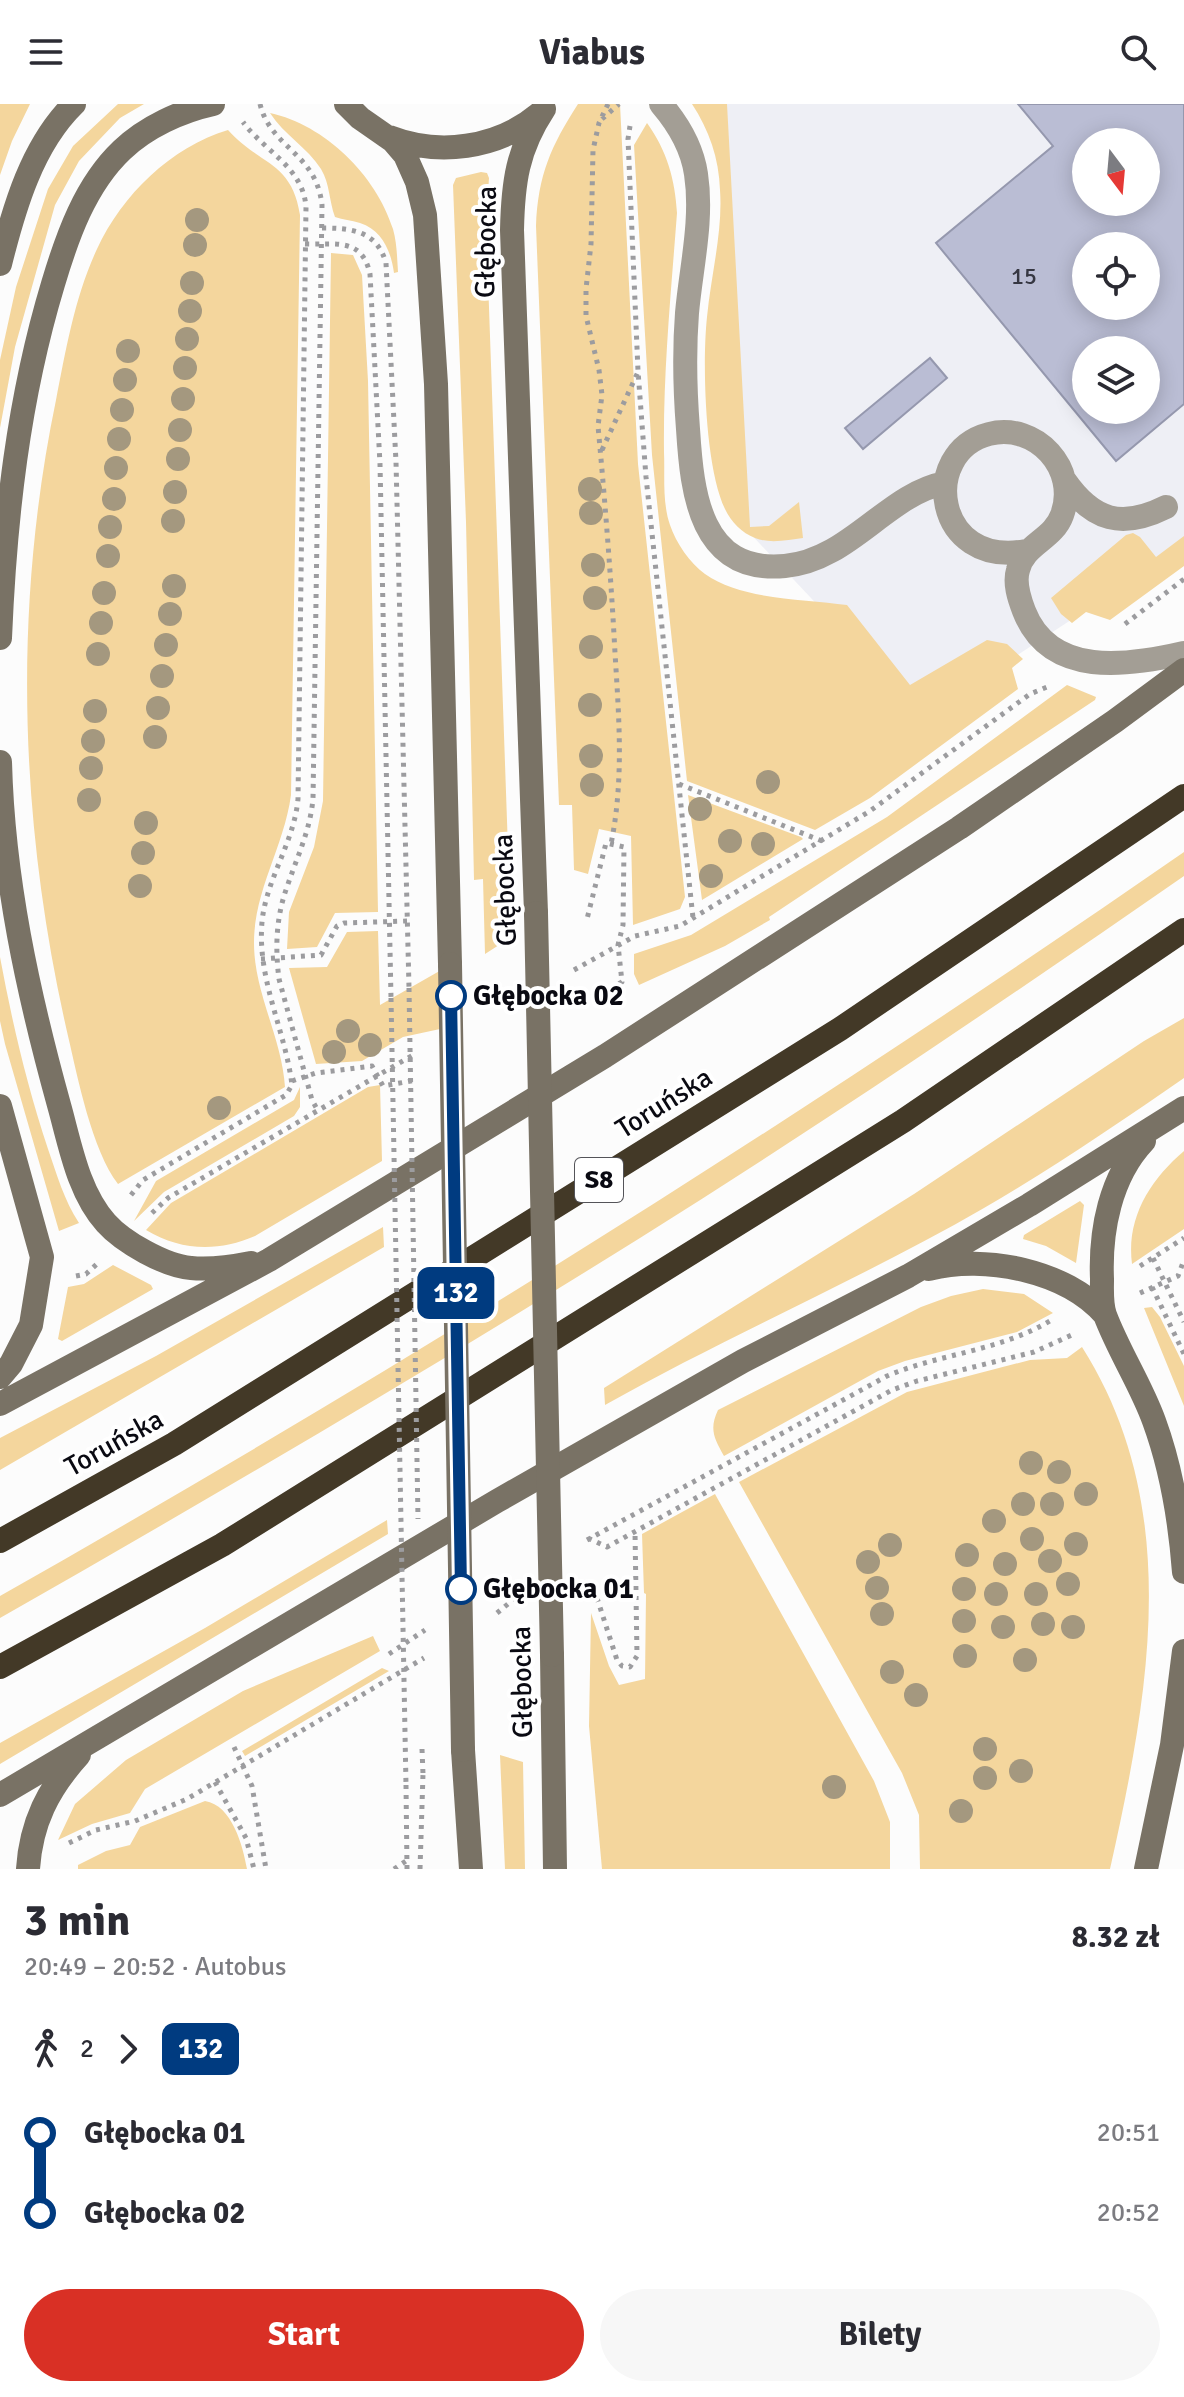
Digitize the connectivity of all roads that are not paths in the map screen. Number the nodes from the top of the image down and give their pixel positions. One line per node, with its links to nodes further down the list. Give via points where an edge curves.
1 (74, 104): 7 (street, via 44,139)
2 (213, 104): 12 (street, via 172,118 122,150 102,172 68,235 40,328 16,449)
3 (346, 104): 6 (street, Głębocka)
4 (661, 104): 9 (lane, via 684,136 696,174 686,405 698,508 717,543 748,564 789,566 860,534 919,490)
5 (547, 106): 6 (street, Głębocka, via 515,131 475,145 431,147); 34 (street, Głębocka, bridge, via 519,162 512,230 536,913)
6 (387, 136): 33 (street, Głębocka, bridge, via 405,155 423,204 436,384 463,1750)
7 (0, 264)
8 (1065, 481): 9 (lane, via 1060,465 1037,441 1004,432 972,442 959,454); 10 (lane, via 1088,507 1117,520); 11 (lane, via 1066,498 1054,530)
9 (945, 483): 11 (lane, via 950,519 967,540 991,552)
10 (1166, 507)
11 (1026, 551): 13 (lane, via 1017,572 1021,602 1034,630 1058,653 1109,663)
12 (0, 638)
13 (1184, 653)
14 (1184, 670): 21 (street, via 788,940)
15 (0, 762): 21 (street, via 6,845 27,981 90,1201 124,1239 187,1268 224,1269)
16 (1184, 796): 26 (highway, Toruńska / S8, via 840,1029 174,1444)
17 (1184, 930): 29 (highway, via 876,1137 222,1545)
18 (0, 1106): 24 (street, via 42,1257 31,1325)
19 (1184, 1108): 20 (street)
20 (1162, 1122): 22 (street); 23 (street, via 1130,1157 1116,1187)
21 (269, 1260): 25 (street)
22 (908, 1276): 23 (street, via 948,1264 996,1265); 30 (street, via 730,1368)
23 (1094, 1294): 27 (street, via 1139,1384 1167,1460)
24 (0, 1377)
25 (0, 1404)
26 (0, 1541)
27 (1184, 1572)
28 (1184, 1651): 35 (street, via 1172,1745)
29 (0, 1667)
30 (108, 1730): 31 (street); 32 (street, via 51,1788 35,1826)
31 (0, 1795)
32 (28, 1869)
33 (471, 1869)
34 (555, 1869)
35 (1146, 1869)

